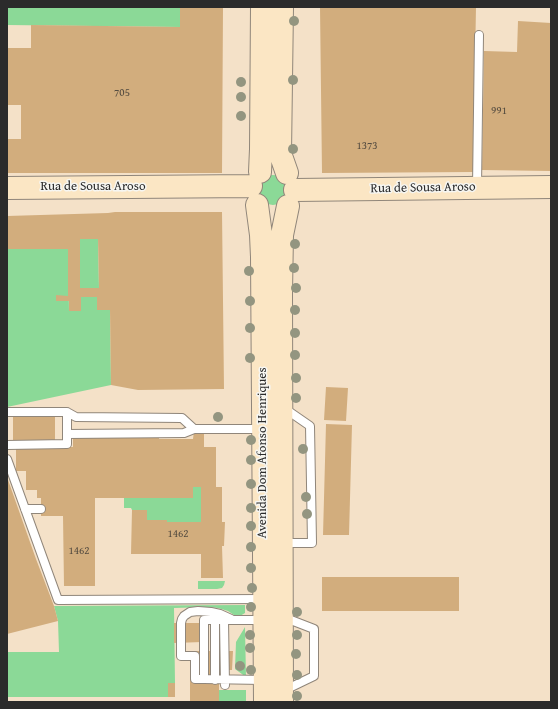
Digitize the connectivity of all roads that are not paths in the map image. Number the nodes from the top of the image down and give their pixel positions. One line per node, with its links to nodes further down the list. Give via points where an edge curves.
1 (262, 7): 6 (main road, Avenida Dom Afonso Henriques, via 261,150)
2 (282, 7): 8 (main road, via 280,153)
3 (479, 35): 7 (lane)
4 (551, 187): 7 (main road, Rua de Sousa Aroso)
5 (7, 188): 6 (main road, Rua de Sousa Aroso, via 172,183)
6 (256, 188): 8 (main road, via 266,168 274,168 281,169); 8 (main road, via 262,209 269,212 282,210); 13 (main road, Avenida Dom Afonso Henriques, via 262,235)
7 (477, 188): 8 (main road, Rua de Sousa Aroso)
8 (290, 190): 9 (main road, Avenida Dom Afonso Henriques, via 282,236)
9 (281, 406): 19 (main road, Avenida Dom Afonso Henriques); 19 (lane, via 310,426 312,543)
10 (7, 412): 11 (lane)
11 (67, 412): 12 (lane, via 76,417 182,418); 14 (lane)
12 (194, 429): 13 (lane); 14 (lane, via 184,433)
13 (263, 429): 20 (main road, Avenida Dom Afonso Henriques)
14 (67, 434): 15 (lane, via 67,444)
15 (7, 445)
16 (7, 459): 17 (lane)
17 (25, 509): 18 (lane); 20 (lane, via 58,600)
18 (41, 509)
19 (282, 543): 20 (main road, Avenida Dom Afonso Henriques)
20 (270, 612): 23 (lane); 27 (main road, Avenida Dom Afonso Henriques); 27 (lane, via 314,629 314,676)
21 (215, 620): 22 (lane); 24 (lane, via 204,620); 25 (lane)
22 (224, 620): 23 (lane); 26 (lane)
23 (233, 620): 24 (lane, via 220,614 198,611 190,612 180,623 181,656 195,656 195,680)
24 (204, 679): 25 (lane)
25 (215, 680): 26 (lane)
26 (225, 680): 27 (lane, via 239,680)
27 (273, 694)

